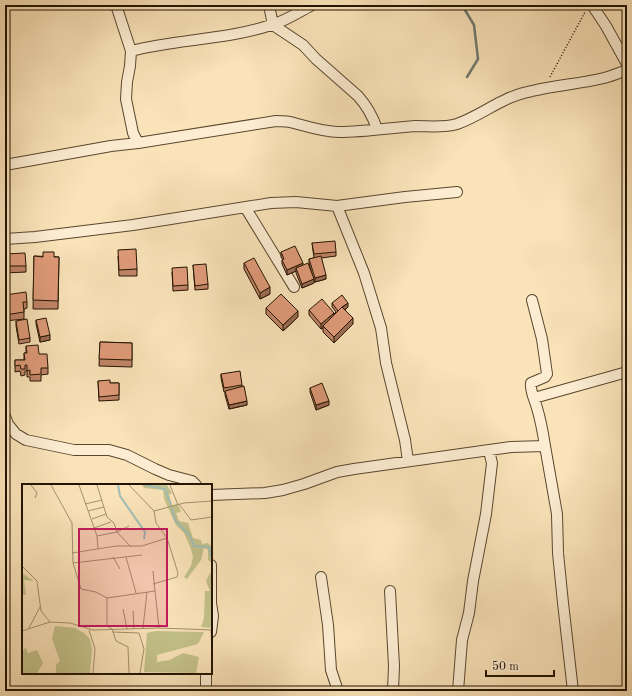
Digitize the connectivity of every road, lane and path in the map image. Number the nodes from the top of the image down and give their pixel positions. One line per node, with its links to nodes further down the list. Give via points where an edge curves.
1 (116, 5): 6 (street)
2 (268, 5): 5 (street)
3 (312, 5): 5 (street)
4 (588, 8): 7 (street, via 606,26); 9 (path)
5 (273, 25): 6 (street); 10 (street, via 303,45 358,96 370,112)
6 (131, 51): 11 (street, via 126,99 133,133)
7 (627, 64)
8 (627, 70): 9 (street, via 605,78)
9 (544, 88): 10 (street, via 503,100 451,125)
10 (377, 129): 11 (street, via 355,132 324,131 276,121)
11 (138, 143): 12 (street)
12 (5, 165)
13 (457, 192): 14 (street)
14 (337, 206): 15 (street, via 296,202); 24 (street, via 364,273 381,328 386,363)
15 (245, 207): 16 (street, via 133,225); 17 (street)
16 (5, 239)
17 (294, 287)
18 (532, 300): 20 (street, via 542,339 547,374 546,377 531,383)
19 (627, 372): 20 (street)
20 (534, 398): 22 (street)
21 (5, 416): 25 (street, via 16,434 26,440 74,450 109,450)
22 (545, 446): 23 (street); 36 (street, via 557,514 558,553)
23 (488, 451): 24 (street); 35 (street, via 492,463 486,514 462,640)
24 (408, 461): 26 (street, via 354,468 283,490)
25 (195, 484)
26 (212, 496)
27 (321, 577): 33 (street, via 331,670)
28 (390, 591): 34 (street)
29 (212, 603): 30 (street)
30 (212, 624)
31 (206, 674): 32 (street)
32 (206, 691)
33 (338, 691)
34 (393, 691)
35 (458, 691)
36 (573, 691)

